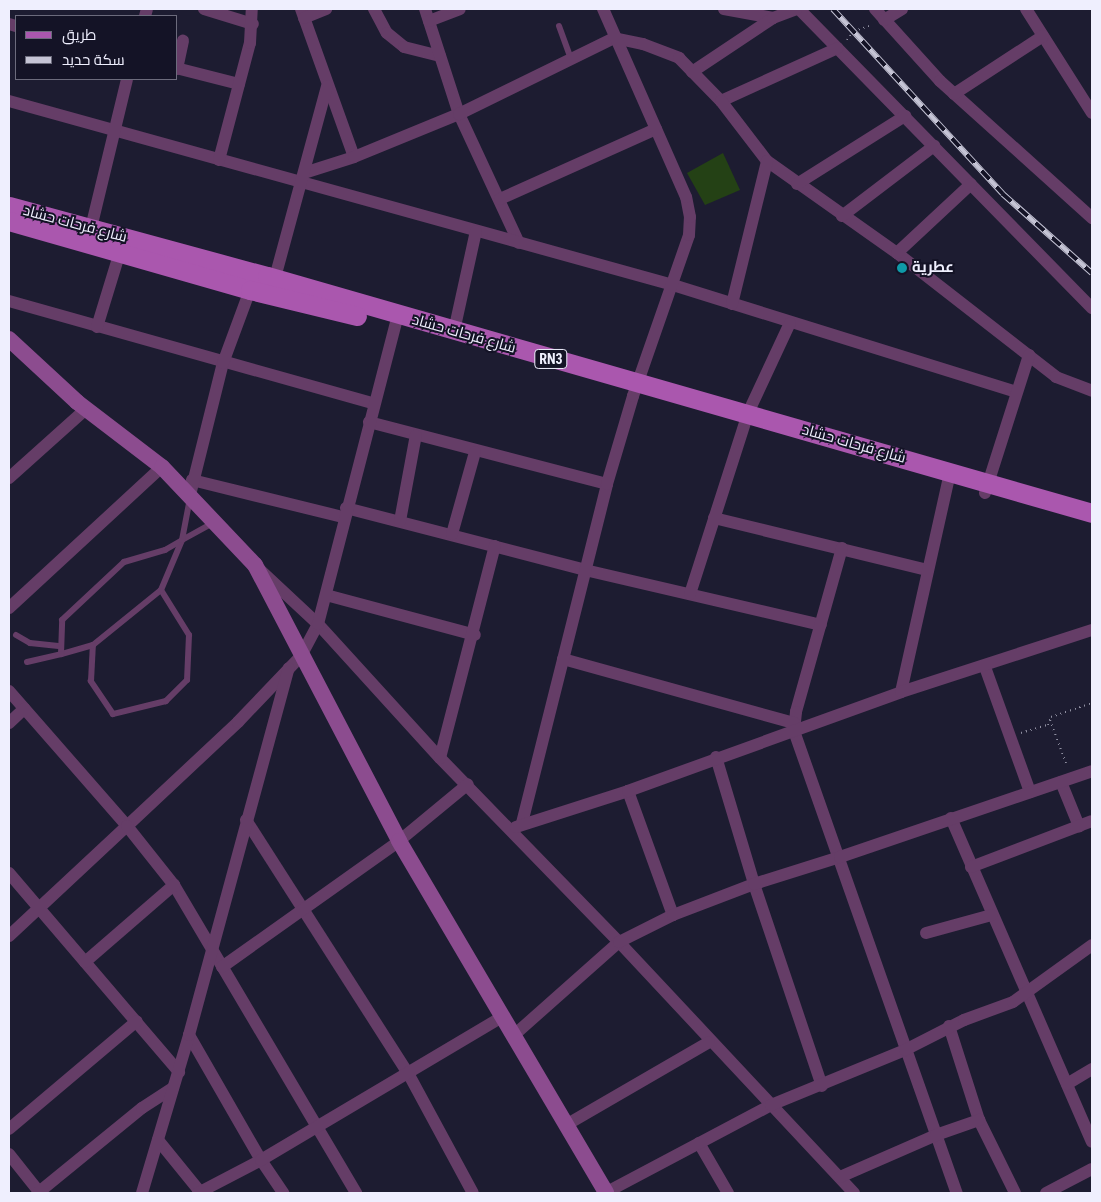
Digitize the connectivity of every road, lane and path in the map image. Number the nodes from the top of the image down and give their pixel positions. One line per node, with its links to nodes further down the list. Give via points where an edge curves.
1 (204, 9): 16 (street)
2 (252, 9): 16 (street)
3 (326, 9): 12 (street)
4 (374, 9): 22 (street, via 383,28 404,47)
5 (460, 9): 13 (street)
6 (605, 9): 19 (street)
7 (724, 9): 14 (street)
8 (798, 9): 14 (street); 21 (street)
9 (875, 9): 15 (street)
10 (902, 9): 15 (street)
11 (1026, 9): 18 (street)
12 (302, 13): 29 (street)
13 (427, 15): 22 (street)
14 (773, 18): 26 (street)
15 (884, 20): 21 (path, via 854,31); 30 (street)
16 (253, 24): 28 (street)
17 (559, 26): 23 (lane)
18 (1043, 36): 30 (street); 33 (street)
19 (614, 38): 23 (street); 26 (street, via 669,52); 36 (street)
20 (183, 41): 24 (street)
21 (838, 48): 32 (street); 35 (street)
22 (440, 56): 34 (street)
23 (570, 59): 34 (street)
24 (178, 64)
25 (178, 69): 28 (street)
26 (692, 72): 32 (street)
27 (127, 80): 37 (street)
28 (239, 84): 40 (street)
29 (328, 86): 39 (street); 42 (street)
30 (954, 94): 48 (street)
31 (9, 101): 37 (street)
32 (721, 101): 41 (street)
33 (1092, 112)
34 (459, 114): 39 (street); 45 (street)
35 (905, 116): 38 (street); 43 (street)
36 (656, 129): 45 (street); 55 (street, via 686,197 690,217 687,246)
37 (112, 131): 40 (street); 50 (street)
38 (934, 146): 44 (street); 47 (street)
39 (354, 157): 42 (street)
40 (219, 160): 42 (street)
41 (767, 161): 43 (street); 59 (street)
42 (302, 178): 51 (street); 56 (street)
43 (797, 184): 47 (street)
44 (971, 184): 54 (street); 60 (street)
45 (500, 199): 52 (street)
46 (9, 206): 50 (main road, شارع فرحات حشاد / RN3)
47 (842, 216): 54 (street)
48 (1092, 218)
49 (9, 221): 53 (main road, شارع فرحات حشاد / RN3)
50 (91, 228): 56 (main road, شارع فرحات حشاد / RN3)
51 (476, 231): 52 (street); 64 (street)
52 (519, 243): 55 (street)
53 (120, 252): 57 (main road, شارع فرحات حشاد / RN3); 63 (street)
54 (897, 253): 67 (street)
55 (673, 285): 59 (street); 69 (street)
56 (272, 287): 57 (main road, شارع فرحات حشاد / RN3); 61 (main road, شارع فرحات حشاد / RN3)
57 (250, 290): 68 (street)
58 (9, 301): 63 (street)
59 (732, 304): 62 (street)
60 (1092, 308)
61 (396, 321): 64 (main road, شارع فرحات حشاد / RN3); 66 (main road, شارع فرحات حشاد / RN3); 72 (street)
62 (790, 323): 71 (street); 74 (street)
63 (97, 327): 68 (street)
64 (454, 331): 66 (main road, شارع فرحات حشاد / RN3)
65 (10, 342): 73 (street)
66 (500, 351): 69 (main road, شارع فرحات حشاد / RN3)
67 (1029, 355): 70 (street, via 1056,377); 71 (street)
68 (223, 363): 72 (street); 82 (street)
69 (635, 390): 74 (main road, شارع فرحات حشاد / RN3); 81 (street)
70 (1092, 391)
71 (1016, 392): 83 (street)
72 (373, 403): 75 (street)
73 (86, 409): 78 (street); 79 (street)
74 (746, 419): 80 (main road, شارع فرحات حشاد / RN3); 86 (street)
75 (369, 422): 76 (street); 84 (street)
76 (416, 435): 77 (street); 87 (street)
77 (475, 452): 81 (street); 90 (street)
78 (162, 467): 82 (street); 100 (street)
79 (9, 478)
80 (948, 478): 83 (main road, شارع فرحات حشاد / RN3); 96 (street)
81 (607, 484): 95 (street)
82 (191, 487): 84 (street); 88 (street); 91 (lane)
83 (986, 487): 85 (main road, شارع فرحات حشاد / RN3); 89 (main road, شارع فرحات حشاد / RN3)
84 (345, 512): 87 (street); 99 (street)
85 (1092, 513)
86 (714, 518): 93 (street); 98 (street)
87 (400, 521): 90 (street)
88 (217, 522): 91 (lane); 94 (street)
89 (1092, 524)
90 (452, 534): 92 (street)
91 (182, 540): 97 (lane); 107 (lane, via 165,550 124,562 62,620)
92 (495, 546): 95 (street); 105 (street)
93 (842, 548): 96 (street); 102 (street)
94 (255, 565): 101 (street); 110 (street)
95 (585, 570): 98 (street); 109 (street)
96 (928, 570): 114 (street)
97 (161, 590): 106 (lane); 106 (lane, via 189,635 187,680 166,701 113,714 92,680)
98 (690, 594): 102 (street)
99 (326, 595): 101 (street); 105 (street)
100 (9, 608)
101 (318, 624): 110 (street); 122 (street)
102 (821, 625): 119 (street)
103 (1092, 630): 112 (street)
104 (16, 635): 107 (lane, via 30,643)
105 (475, 636): 122 (street)
106 (93, 645): 108 (lane)
107 (61, 646): 108 (lane)
108 (60, 654): 111 (lane)
109 (564, 660): 119 (street); 132 (street)
110 (295, 661): 129 (street); 131 (street, via 238,722); 134 (street)
111 (27, 662)
112 (985, 667): 114 (street); 120 (street)
113 (9, 691): 116 (street)
114 (901, 692): 119 (street)
115 (1092, 703): 117 (path)
116 (24, 709): 118 (street); 131 (street)
117 (1050, 720): 120 (path, via 1048,725); 124 (path)
118 (9, 723)
119 (794, 727): 121 (street); 135 (street)
120 (1010, 736): 127 (street)
121 (716, 757): 126 (street); 138 (street)
122 (440, 758): 125 (street)
123 (1092, 771): 124 (street)
124 (1066, 780): 127 (street); 133 (street)
125 (468, 784): 132 (street); 134 (street)
126 (628, 791): 132 (street); 142 (street)
127 (1030, 792): 128 (street)
128 (951, 818): 135 (street); 136 (street)
129 (246, 820): 141 (street); 148 (street)
130 (1092, 821): 133 (street)
131 (127, 826): 139 (street); 140 (street)
132 (517, 826): 146 (street)
133 (1079, 826): 136 (street)
134 (399, 841): 141 (street); 152 (street)
135 (840, 858): 138 (street); 158 (street)
136 (971, 868): 143 (street)
137 (9, 873): 140 (street)
138 (754, 884): 142 (street); 163 (street)
139 (174, 885): 148 (street); 149 (street)
140 (40, 909): 145 (street); 149 (street)
141 (304, 910): 150 (street); 161 (street)
142 (674, 914): 146 (street)
143 (992, 915): 144 (street); 151 (street)
144 (926, 933)
145 (9, 936)
146 (618, 942): 156 (street); 157 (street)
147 (1092, 945): 151 (street)
148 (211, 949): 150 (street); 155 (street)
149 (85, 962): 153 (street)
150 (222, 967): 168 (street)
151 (1026, 993): 154 (street, via 1013,1002); 162 (street)
152 (502, 1018): 156 (street); 161 (street)
153 (137, 1021): 160 (street); 169 (street)
154 (949, 1026): 158 (street); 166 (street)
155 (189, 1034): 160 (street); 175 (street)
156 (513, 1036): 167 (street)
157 (709, 1042): 165 (street); 167 (street)
158 (905, 1050): 163 (street); 170 (street)
159 (1092, 1069): 162 (street)
160 (179, 1072): 164 (street)
161 (408, 1073): 168 (street); 183 (street)
162 (1066, 1084): 172 (street)
163 (822, 1086): 165 (street)
164 (173, 1088): 171 (street); 178 (street, via 142,1108)
165 (771, 1105): 173 (street); 177 (street)
166 (979, 1120): 170 (street); 188 (street)
167 (566, 1125): 184 (street)
168 (316, 1126): 175 (street); 182 (street)
169 (9, 1130)
170 (936, 1135): 177 (street); 187 (street)
171 (158, 1140): 179 (street); 180 (street)
172 (1092, 1142)
173 (699, 1143): 184 (street); 185 (street)
174 (9, 1154): 178 (street)
175 (260, 1160): 180 (street); 181 (street)
176 (1092, 1169): 189 (street)
177 (840, 1177): 186 (street)
178 (39, 1193)
179 (142, 1193)
180 (200, 1193)
181 (283, 1193)
182 (356, 1193)
183 (473, 1193)
184 (605, 1193)
185 (728, 1193)
186 (854, 1193)
187 (957, 1193)
188 (1015, 1193)
189 (1046, 1193)

